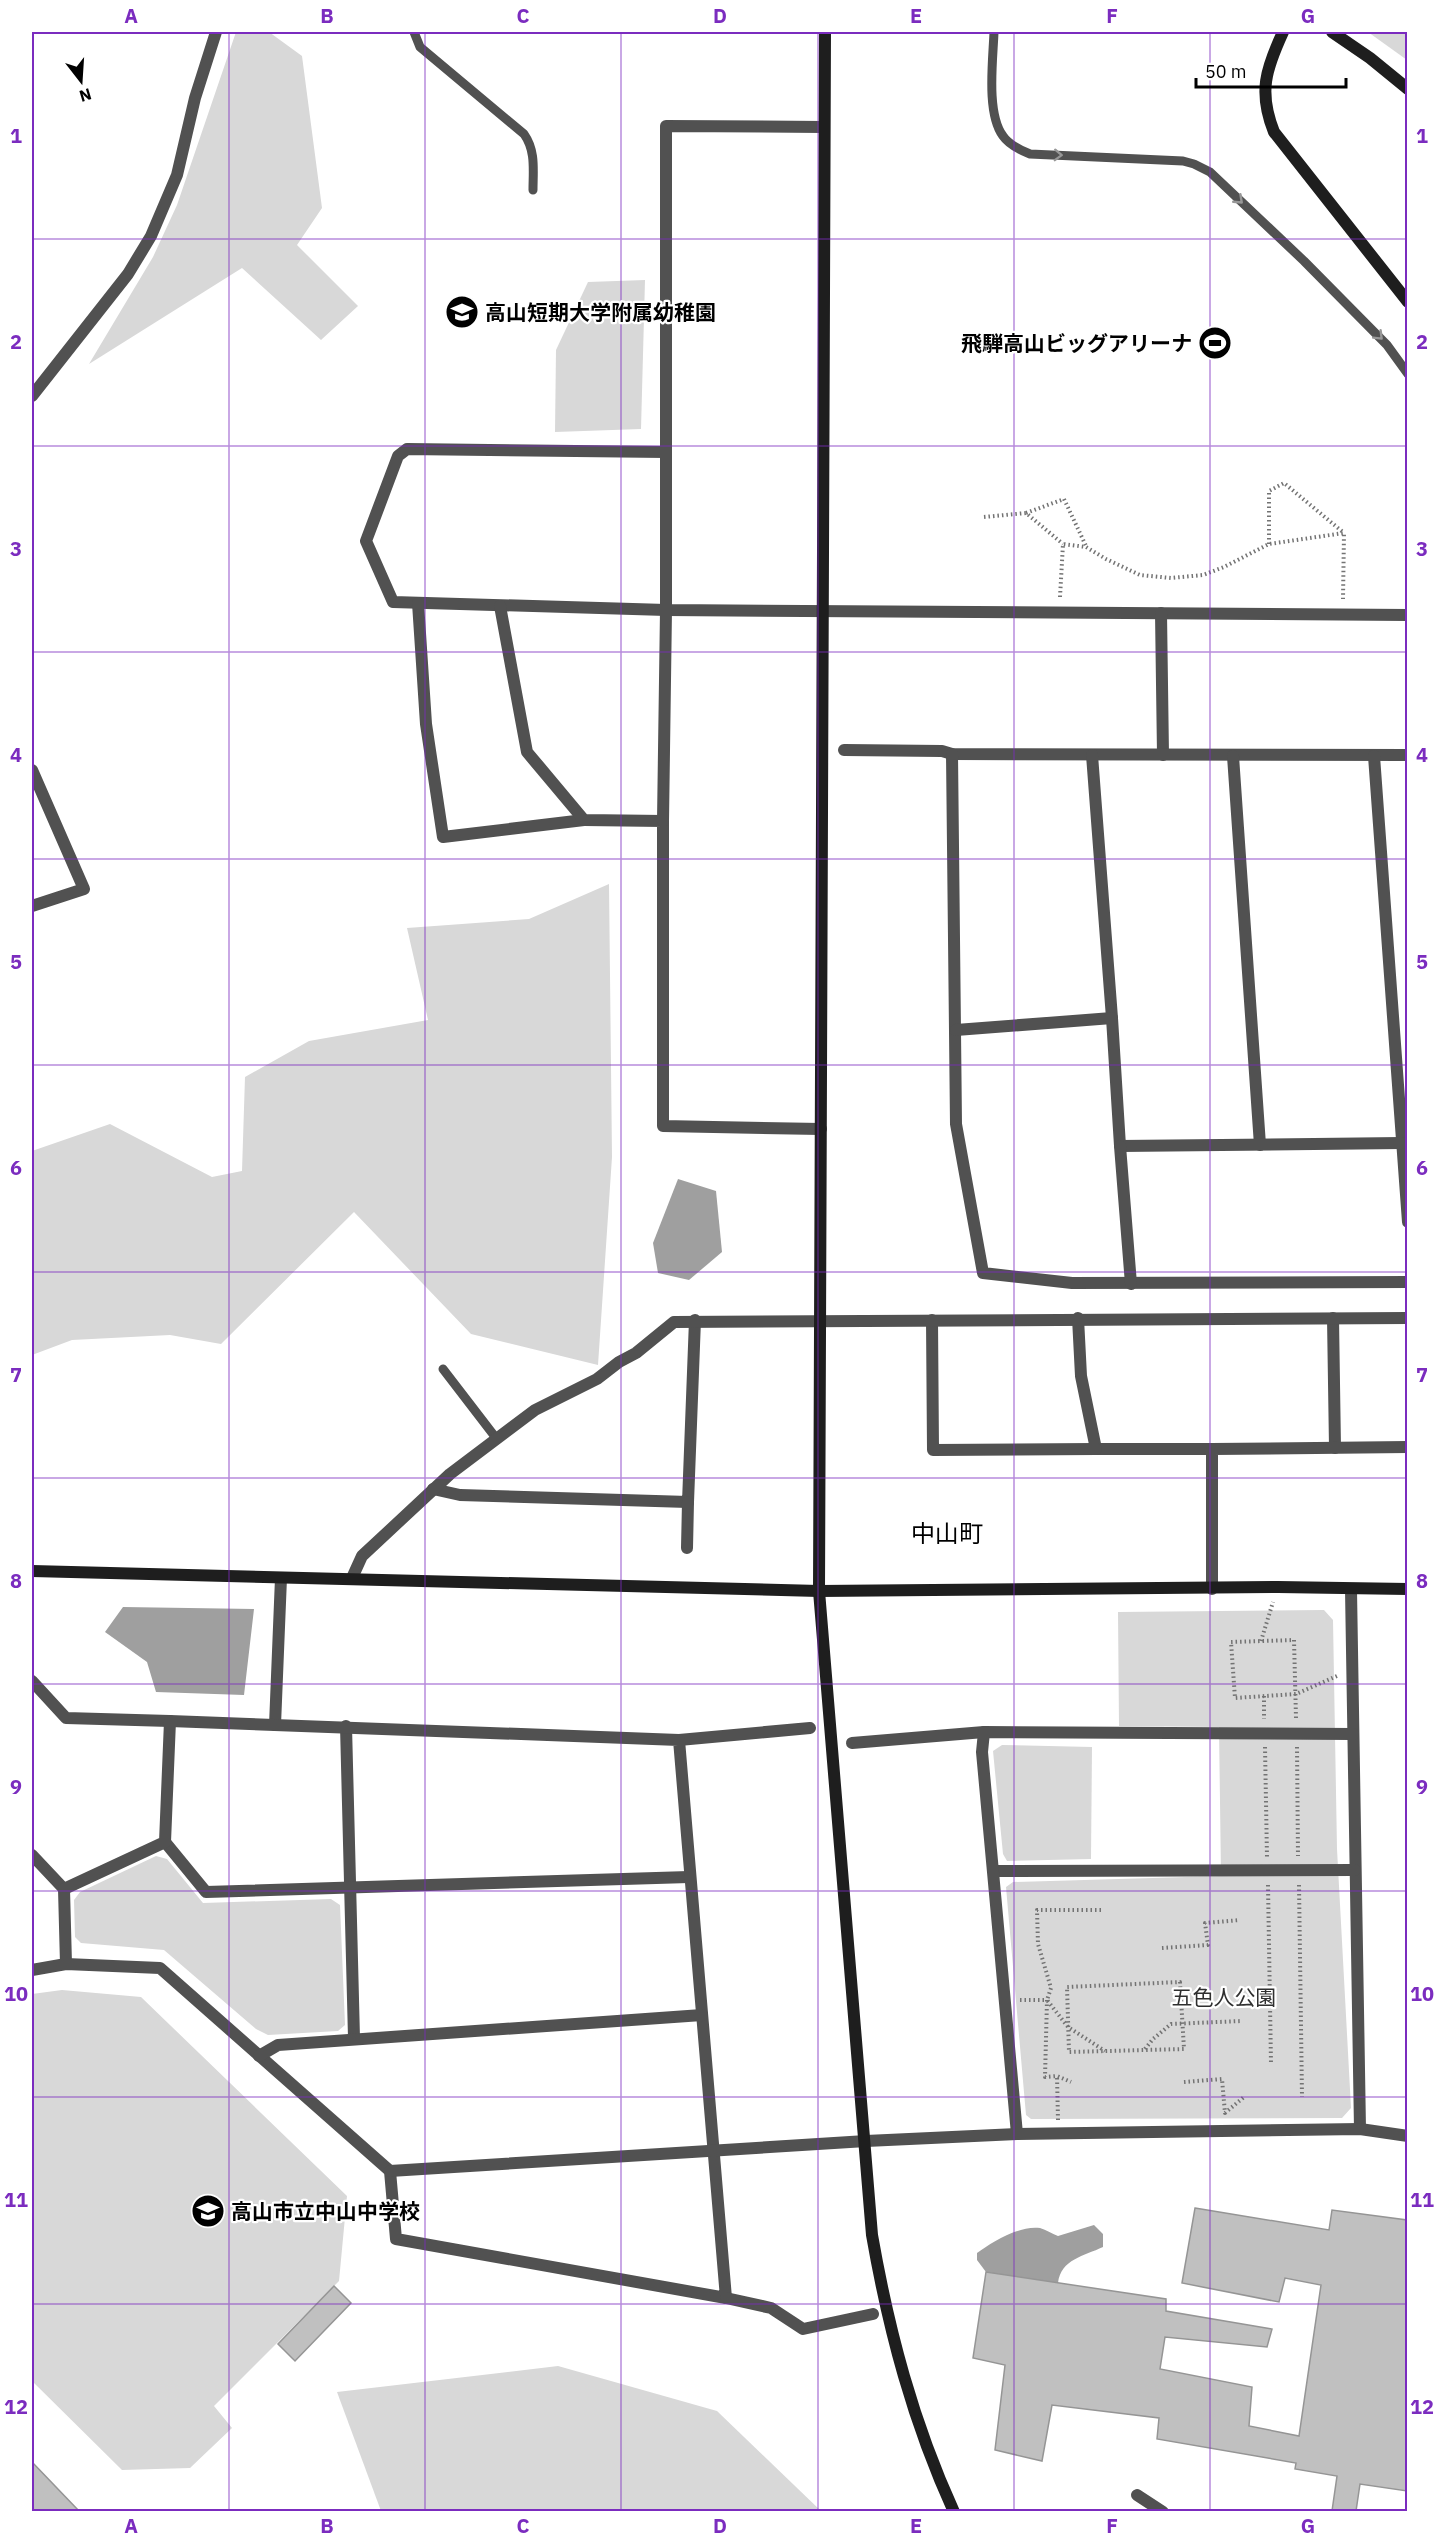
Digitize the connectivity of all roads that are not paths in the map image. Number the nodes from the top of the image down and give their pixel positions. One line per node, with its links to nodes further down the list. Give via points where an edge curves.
1 (216, 32): 12 (street, via 177,175 151,236 128,274)
2 (414, 32): 9 (lane, via 420,47 531,143)
3 (825, 32): 8 (street)
4 (994, 32): 11 (lane, one-way to 11, via 993,101 996,123 1004,138 1030,154 1183,161 1210,172 1387,345)
5 (1283, 32): 10 (street, via 1265,85 1265,105 1274,132)
6 (1332, 32): 7 (street)
7 (1407, 89)
8 (823, 127): 13 (street, via 666,126); 17 (street)
9 (533, 190)
10 (1407, 302)
11 (1407, 374)
12 (32, 396)
13 (666, 452): 14 (street, via 407,449 398,456 366,541 393,602); 16 (street)
14 (418, 603): 15 (street); 28 (street, via 426,724 443,837)
15 (500, 606): 16 (street); 28 (street, via 527,752)
16 (666, 610): 17 (street); 29 (street)
17 (824, 611): 18 (street); 33 (street)
18 (1161, 613): 19 (street); 23 (street)
19 (1407, 615)
20 (844, 750): 21 (street)
21 (952, 754): 22 (street); 32 (street)
22 (1092, 755): 23 (street); 31 (street)
23 (1163, 755): 25 (street)
24 (1407, 755): 26 (street)
25 (1233, 756): 26 (street); 35 (street)
26 (1374, 756): 34 (street)
27 (32, 770): 30 (street, via 84,889)
28 (584, 820): 29 (street)
29 (663, 821): 33 (street, via 663,1126)
30 (32, 906)
31 (1112, 1018): 32 (street); 36 (street)
32 (956, 1030): 39 (street, via 956,1124 983,1273 1072,1283)
33 (821, 1129): 44 (street)
34 (1402, 1143): 35 (street); 37 (street)
35 (1260, 1145): 36 (street)
36 (1120, 1146): 39 (street)
37 (1407, 1222)
38 (1407, 1282): 39 (street)
39 (1131, 1284)
40 (1078, 1318): 41 (street); 45 (street); 50 (street, via 1081,1376)
41 (1333, 1318): 42 (street); 49 (street)
42 (1407, 1318)
43 (695, 1320): 44 (street); 47 (street, via 674,1322 597,1379 535,1410); 53 (street)
44 (821, 1320): 45 (street); 61 (street)
45 (932, 1320): 50 (street, via 933,1450)
46 (443, 1369): 47 (lane)
47 (496, 1438): 52 (street)
48 (1407, 1447): 49 (street)
49 (1335, 1448): 51 (street)
50 (1096, 1449): 51 (street)
51 (1212, 1449): 58 (street)
52 (433, 1489): 53 (street, via 460,1495); 57 (street, via 362,1556)
53 (688, 1502): 54 (street)
54 (687, 1548)
55 (32, 1571): 56 (street)
56 (281, 1578): 57 (street); 64 (street)
57 (352, 1578): 61 (street)
58 (1212, 1589): 60 (street); 61 (street)
59 (1407, 1589): 60 (street)
60 (1351, 1590): 68 (street)
61 (819, 1591): 86 (street)
62 (32, 1681): 63 (street, via 66,1718)
63 (170, 1721): 64 (street); 71 (street)
64 (275, 1725): 65 (street)
65 (346, 1726): 69 (street); 77 (street)
66 (810, 1728): 69 (street)
67 (984, 1732): 68 (street); 70 (street); 74 (street, via 982,1752)
68 (1353, 1734): 73 (street)
69 (679, 1740): 75 (street)
70 (852, 1743)
71 (165, 1842): 76 (street); 77 (street, via 206,1892)
72 (32, 1855): 76 (street)
73 (1355, 1870): 74 (street); 83 (street)
74 (994, 1871): 84 (street)
75 (689, 1877): 77 (street); 80 (street)
76 (64, 1889): 78 (street)
77 (350, 1890): 81 (street)
78 (66, 1964): 79 (street); 82 (street, via 160,1968)
79 (32, 1970)
80 (702, 2015): 81 (street); 87 (street)
81 (354, 2038): 82 (street, via 278,2045)
82 (259, 2056): 88 (street)
83 (1360, 2129): 84 (street); 85 (street)
84 (1017, 2134): 86 (street)
85 (1407, 2136)
86 (866, 2140): 87 (street); 92 (street, via 872,2235 886,2312 916,2418)
87 (713, 2150): 88 (street); 89 (street)
88 (390, 2171): 89 (street, via 396,2239)
89 (726, 2298): 90 (street, via 771,2308 803,2329)
90 (873, 2314)
91 (1137, 2495): 93 (street)
92 (954, 2511)
93 (1163, 2511)

